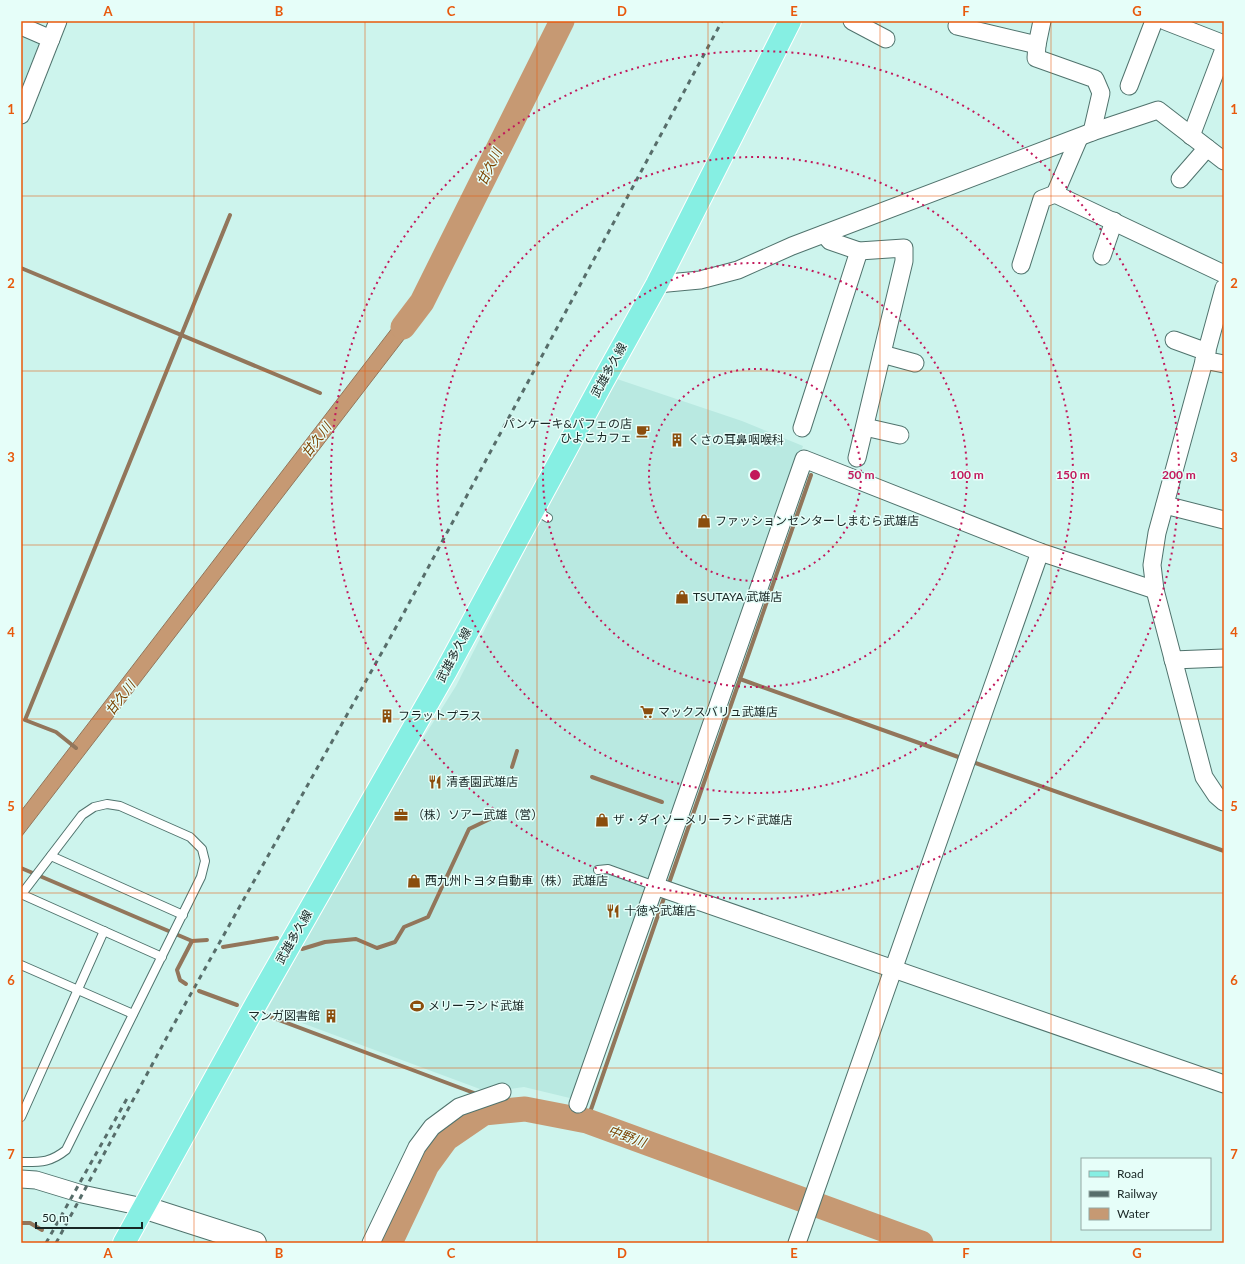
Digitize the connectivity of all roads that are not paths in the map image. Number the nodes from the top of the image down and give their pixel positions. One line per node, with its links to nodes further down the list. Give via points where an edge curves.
1 (58, 21): 10 (street)
2 (790, 21): 15 (main road, 武雄多久線)
3 (796, 21): 15 (main road, 武雄多久線)
4 (852, 21): 11 (street)
5 (959, 21): 13 (street, via 957,26)
6 (1042, 21): 13 (street)
7 (1154, 21): 16 (street)
8 (1165, 21): 12 (street)
9 (21, 26): 10 (street)
10 (51, 39): 17 (street)
11 (886, 39)
12 (1224, 44)
13 (1037, 45): 18 (street, via 1036,58 1095,79 1101,93)
14 (1224, 50): 19 (street)
15 (771, 59): 30 (main road, 武雄多久線)
16 (1129, 86)
17 (21, 115)
18 (1086, 135): 19 (street, via 1158,110); 23 (street); 25 (street)
19 (1191, 136): 20 (street)
20 (1207, 148): 21 (street); 22 (street)
21 (1224, 161)
22 (1180, 179)
23 (1055, 194): 24 (street); 28 (street, via 1042,199)
24 (1114, 222): 27 (street); 29 (street)
25 (824, 234): 26 (street, via 830,241); 30 (street, via 738,270 700,280)
26 (859, 251): 33 (street, via 904,248 904,261); 38 (street)
27 (1102, 256)
28 (1021, 265)
29 (1224, 274)
30 (657, 284): 67 (main road, 武雄多久線, via 602,383 541,514 446,671)
31 (1224, 288): 34 (street)
32 (1174, 340): 34 (street)
33 (882, 354): 35 (street); 37 (street)
34 (1205, 356): 36 (street); 41 (street)
35 (915, 363)
36 (1224, 364)
37 (865, 427): 39 (street); 40 (street)
38 (802, 428)
39 (900, 435)
40 (857, 458)
41 (1165, 505): 42 (street); 44 (street, via 1152,565)
42 (1224, 520)
43 (1040, 552): 44 (street); 50 (street, via 804,459); 56 (street)
44 (1155, 590): 46 (street)
45 (1224, 658): 46 (street)
46 (1173, 660): 47 (street, via 1204,777)
47 (1224, 802)
48 (51, 856): 51 (lane); 52 (lane); 52 (lane, via 82,815 94,807 107,804 120,806 190,837 202,849 205,861 201,877)
49 (598, 870): 50 (lane, via 608,869)
50 (656, 886): 56 (street); 63 (street)
51 (21, 895): 53 (lane)
52 (183, 915): 54 (lane)
53 (104, 932): 54 (lane); 57 (lane)
54 (162, 957): 58 (lane)
55 (21, 966): 57 (lane)
56 (894, 969): 59 (street); 71 (street)
57 (78, 990): 58 (lane); 62 (lane)
58 (133, 1014): 65 (lane, via 66,1150 46,1162)
59 (1224, 1084)
60 (502, 1092): 70 (street, via 459,1107 432,1127 417,1147)
61 (21, 1095): 62 (lane)
62 (29, 1099): 64 (lane)
63 (578, 1104)
64 (21, 1117)
65 (21, 1162)
66 (21, 1179): 67 (street, via 36,1180 82,1194)
67 (143, 1207): 68 (main road, 武雄多久線); 69 (street)
68 (124, 1243)
69 (255, 1243)
70 (371, 1243)
71 (797, 1243)

